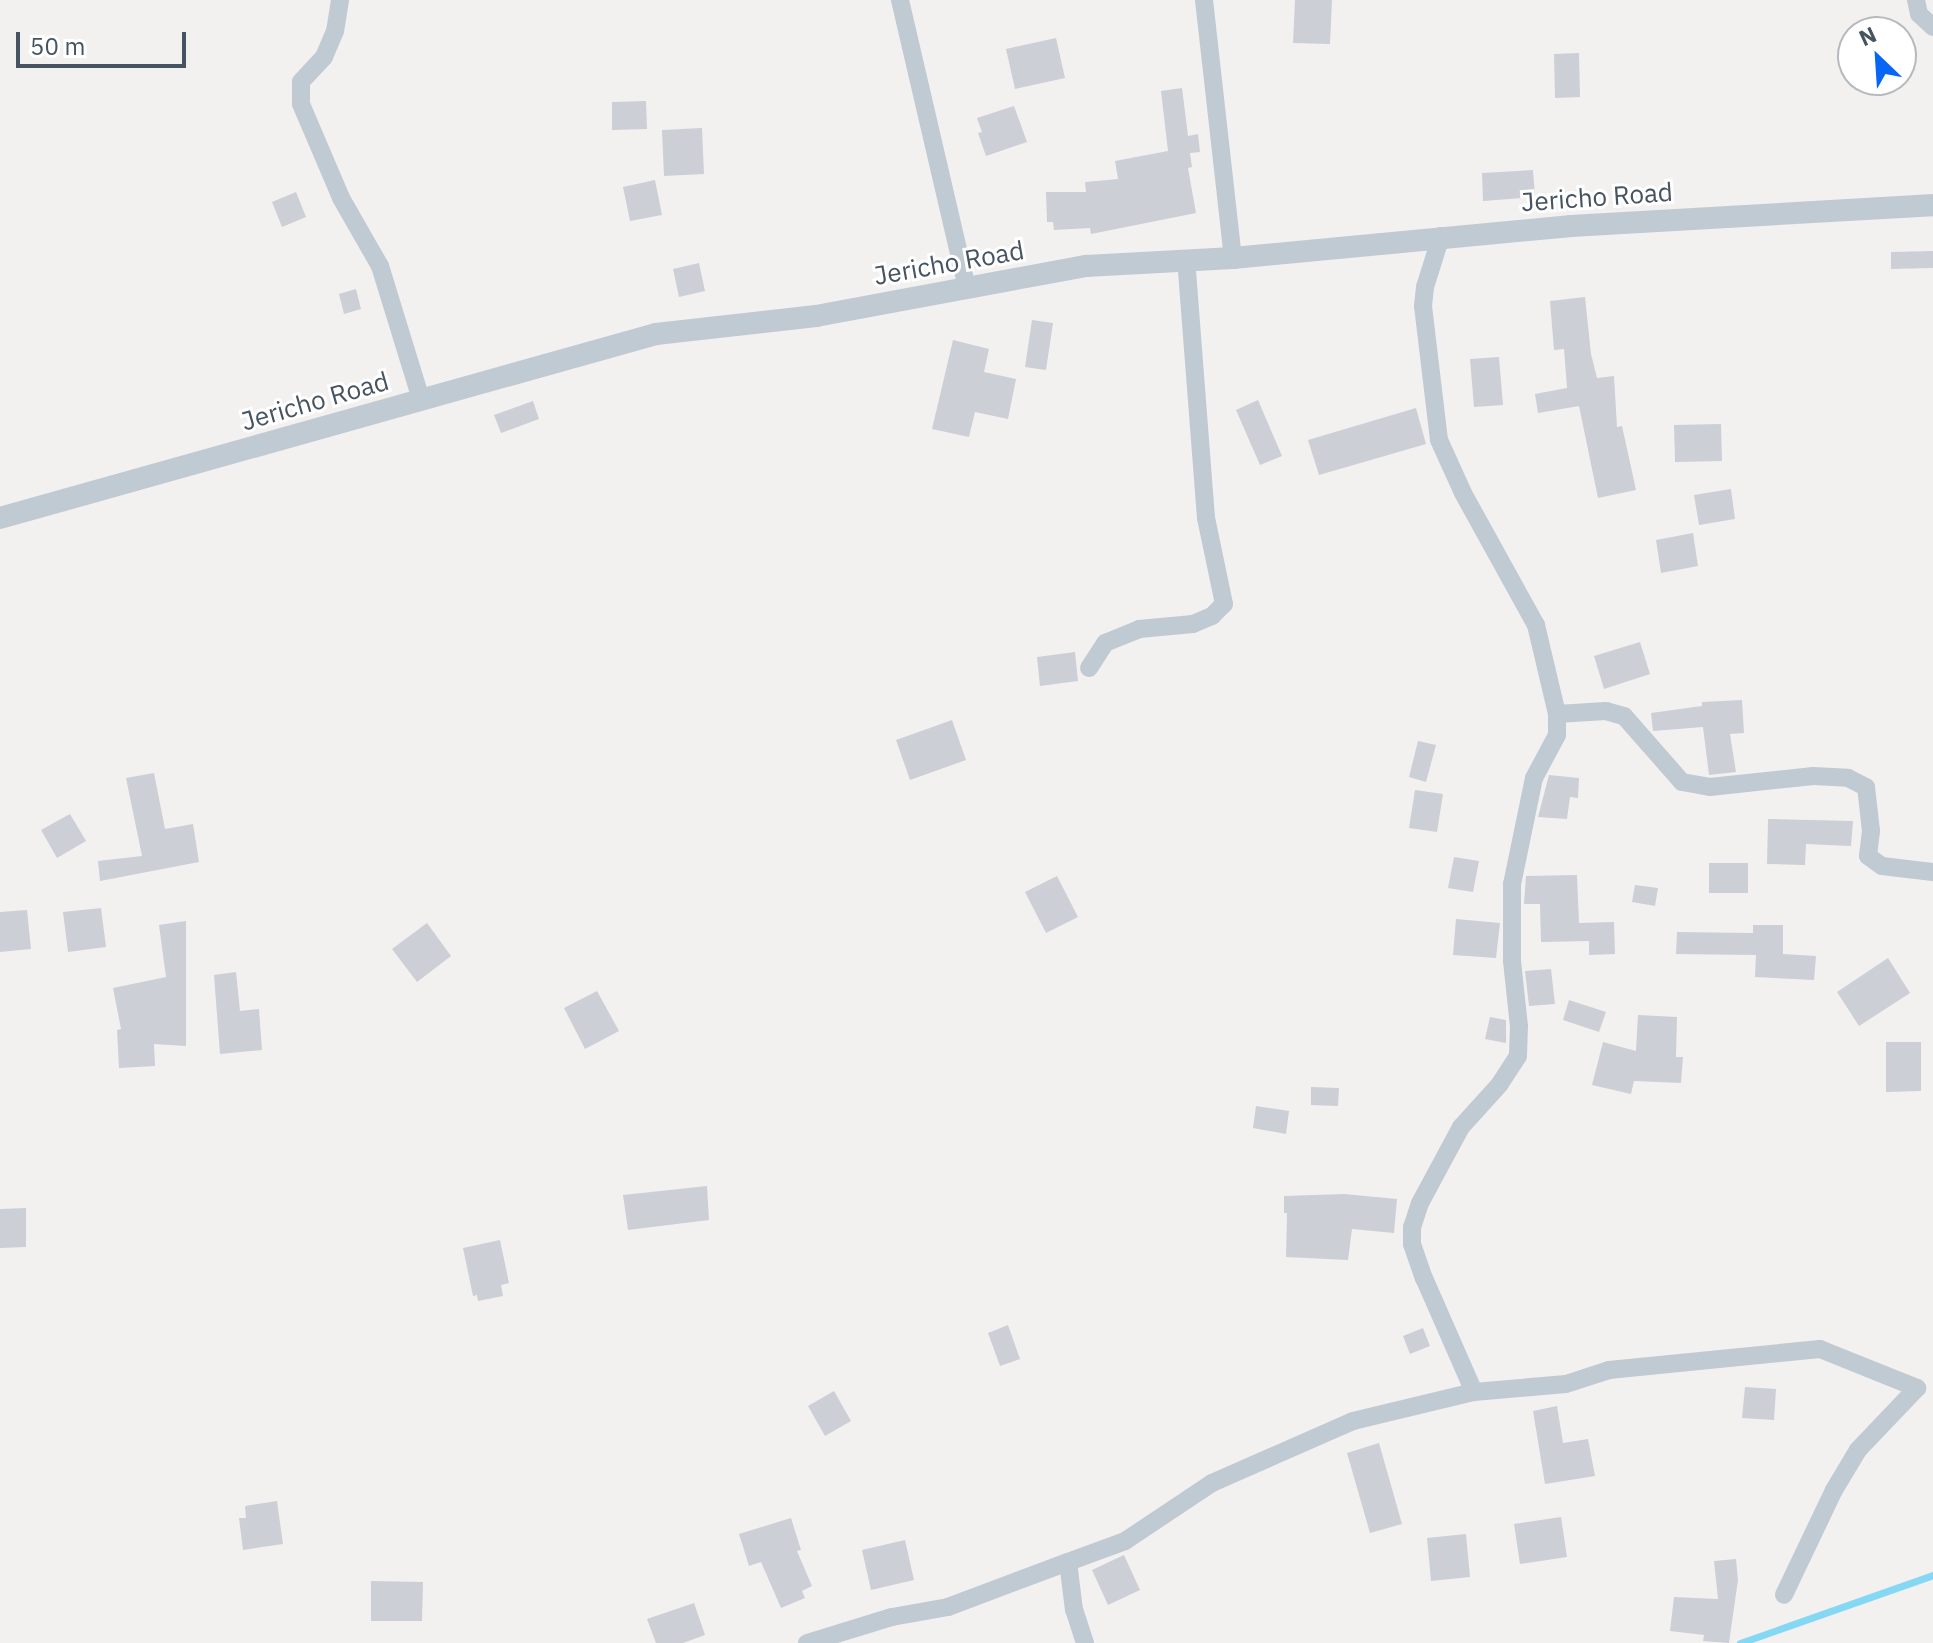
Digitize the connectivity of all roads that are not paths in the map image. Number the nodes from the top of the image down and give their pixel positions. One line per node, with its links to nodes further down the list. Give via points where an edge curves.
1 (340, 0): 11 (street, via 324,57 301,82 301,104 341,198 380,266)
2 (900, 0): 10 (street)
3 (1204, 0): 8 (street)
4 (1916, 0): 5 (street, via 1919,14)
5 (1933, 27)
6 (1933, 205): 7 (street, Jericho Road)
7 (1441, 236): 8 (street, Jericho Road); 14 (street, via 1423,306 1439,440 1536,625)
8 (1233, 258): 9 (street, Jericho Road)
9 (1186, 260): 10 (street, Jericho Road, via 1086,266); 13 (street, via 1206,518 1224,604 1193,624 1139,629 1105,643)
10 (967, 288): 11 (street, Jericho Road, via 816,316 656,334)
11 (421, 399): 12 (street, Jericho Road)
12 (0, 518)
13 (1089, 668)
14 (1557, 714): 15 (street, via 1606,711 1624,716 1682,782 1710,787 1813,776 1848,778 1866,787 1868,856 1882,866); 17 (street, via 1557,735 1534,778 1512,884 1518,1056 1461,1127 1412,1227 1424,1278)
15 (1933, 872)
16 (1925, 1390): 17 (street, via 1820,1349 1609,1370 1566,1384); 19 (street, via 1858,1450)
17 (1474, 1392): 18 (street, via 1353,1421 1212,1483 1125,1541)
18 (1068, 1562): 20 (street, via 948,1607 892,1617); 21 (street)
19 (1784, 1595)
20 (807, 1643)
21 (1085, 1643)

